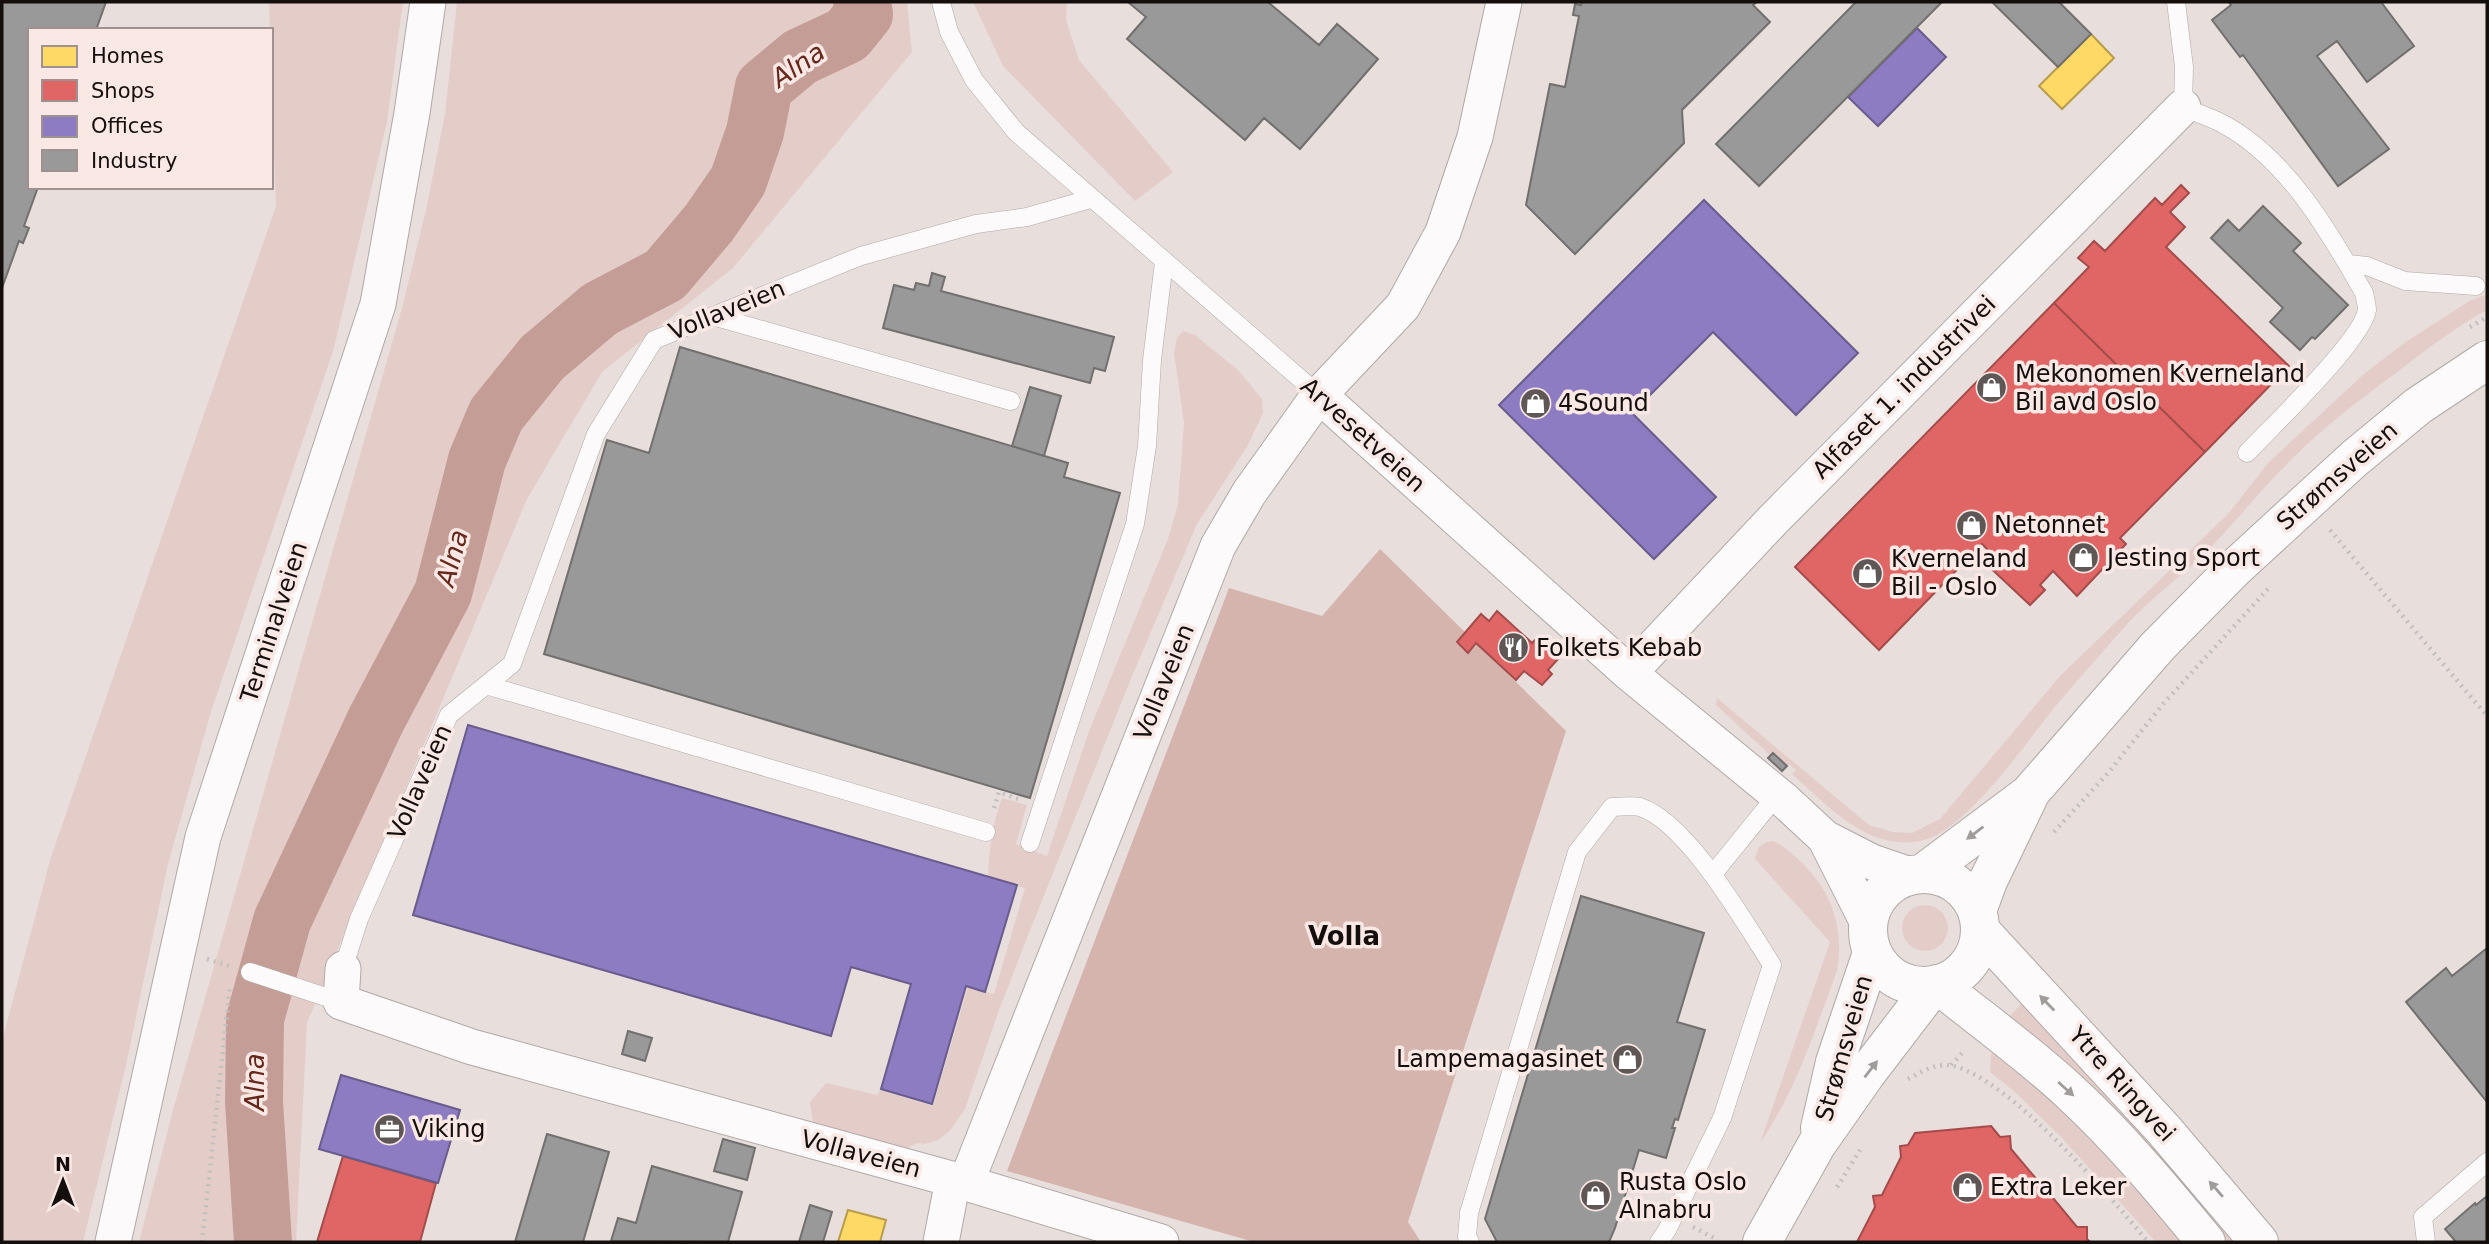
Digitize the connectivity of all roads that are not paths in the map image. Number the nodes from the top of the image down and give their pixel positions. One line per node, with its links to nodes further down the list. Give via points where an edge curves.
1 (428, 2): 32 (street, Terminalveien, via 378,303 204,837)
2 (941, 2): 6 (lane, Arvesetveien, via 949,32 974,80 1016,132)
3 (1504, 2): 12 (street, Vollaveien, via 1475,137 1443,232 1403,306)
4 (2176, 2): 5 (lane, via 2184,67)
5 (2183, 107): 8 (lane, via 2224,124 2258,148 2311,205); 15 (street, Alfaset 1. industrivei, via 1773,520)
6 (1090, 199): 7 (lane, Arvesetveien); 10 (lane, Vollaveien, via 861,256)
7 (1164, 262): 12 (lane, Arvesetveien); 21 (lane, via 1135,524)
8 (2348, 264): 9 (lane, via 2367,266 2405,281); 14 (lane, via 2367,309 2358,330)
9 (2476, 286)
10 (713, 316): 13 (lane); 16 (lane, Vollaveien, via 654,340 603,422 512,664)
11 (2487, 360): 18 (main road, Strømsveien, via 2371,444 2235,568 2158,646)
12 (1319, 395): 15 (street, Arvesetveien); 31 (street, Vollaveien, via 1248,493 1218,546)
13 (1011, 401)
14 (2247, 453)
15 (1629, 673): 17 (street, Arvesetveien)
16 (486, 685): 19 (lane); 28 (lane, Vollaveien, via 449,715 359,919)
17 (1777, 794): 20 (street, Arvesetveien); 22 (lane)
18 (2029, 794): 23 (main road, Strømsveien, one-way to 23); 24 (main road, Strømsveien, via 1988,881)
19 (986, 832)
20 (1825, 838): 23 (street, Arvesetveien, via 1872,862); 25 (street, Arvesetveien)
21 (1030, 843)
22 (1713, 874): 35 (lane, via 1665,820 1638,806 1612,807 1577,852 1469,1213); 36 (lane, via 1772,965 1722,1118)
23 (1916, 874): 24 (main road, via 1956,883 1969,896); 25 (main road, via 1894,882 1882,893 1873,907)
24 (1979, 921): 27 (main road, via 1972,959 1963,971); 39 (main road, Ytre Ringvei, one-way to 24)
25 (1870, 938): 27 (main road, via 1886,970 1904,983); 29 (main road, Strømsveien)
26 (250, 972): 28 (lane, via 294,986)
27 (1936, 985): 29 (main road, Strømsveien, one-way to 27); 38 (main road, Ytre Ringvei, one-way to 38, via 2070,1092 2132,1154)
28 (342, 986): 31 (street, Vollaveien, via 404,1021 472,1047)
29 (1817, 1144): 37 (main road, Strømsveien)
30 (2487, 1161): 40 (lane, via 2423,1217)
31 (959, 1181): 33 (street); 34 (street, Vollaveien)
32 (113, 1242)
33 (941, 1242)
34 (1161, 1242)
35 (1470, 1242)
36 (1659, 1242)
37 (1762, 1242)
38 (2206, 1242)
39 (2259, 1242)
40 (2426, 1242)

